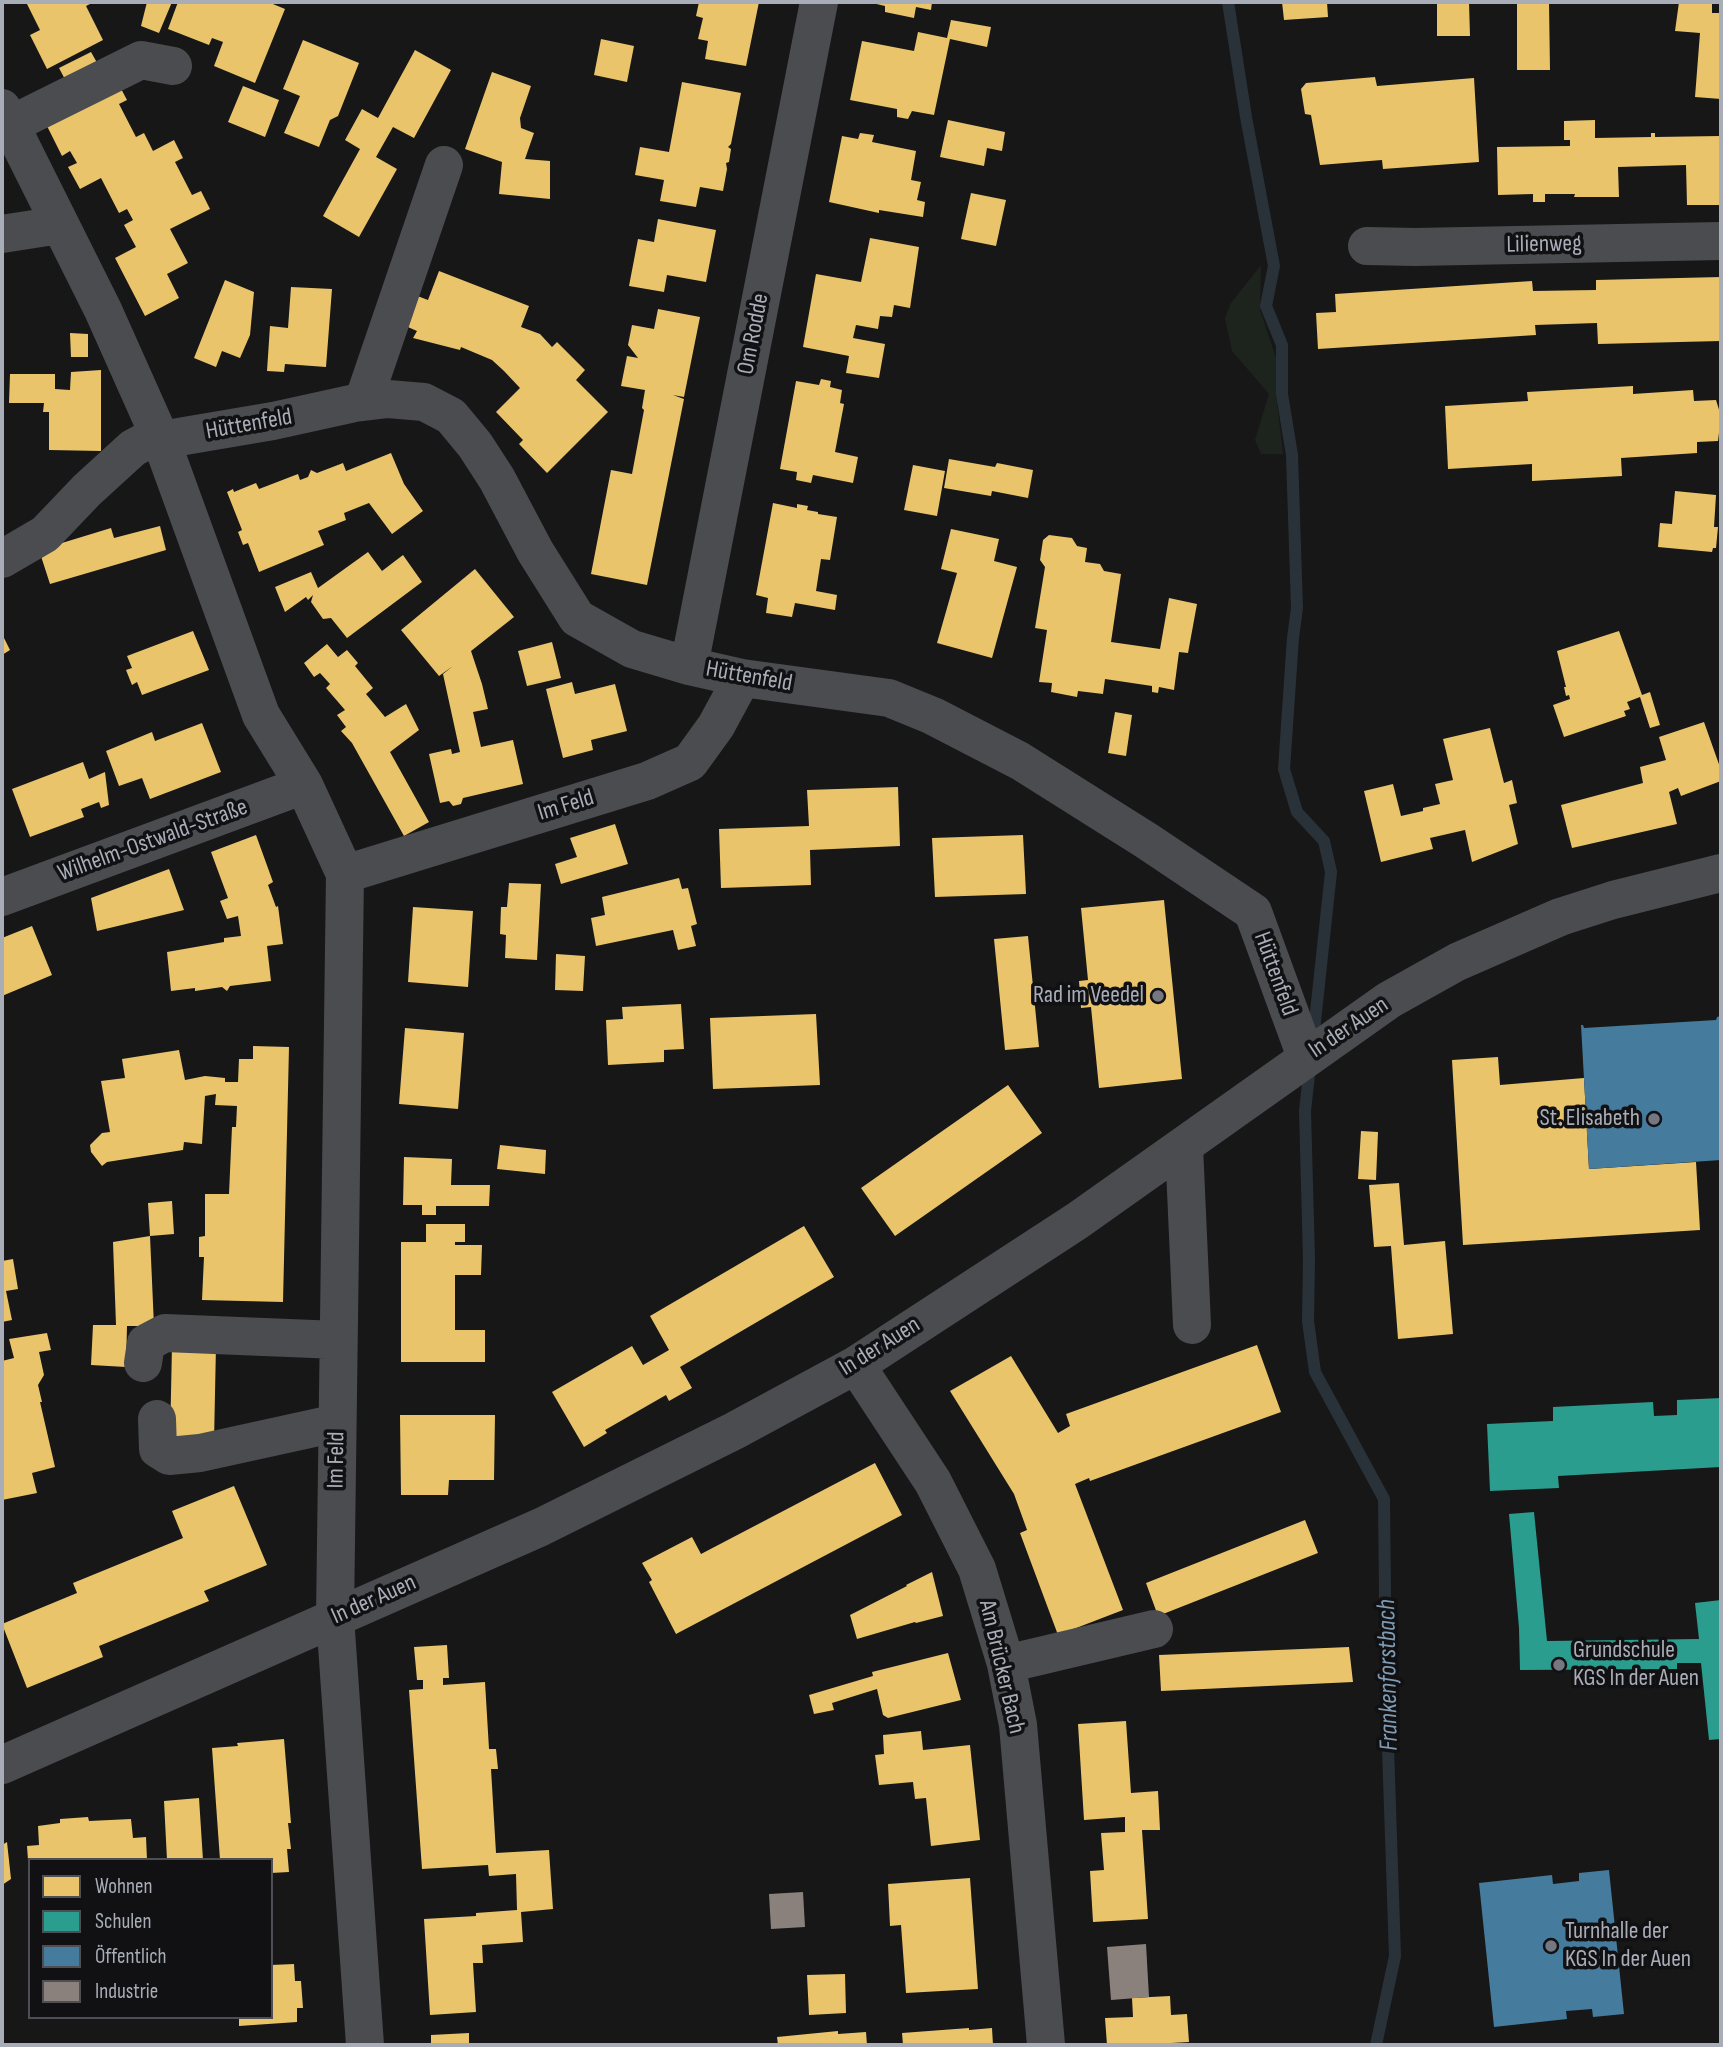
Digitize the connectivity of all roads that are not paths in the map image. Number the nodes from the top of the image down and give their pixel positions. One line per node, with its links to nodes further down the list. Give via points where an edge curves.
1 (820, 2): 12 (street, Om Rodde)
2 (173, 66): 3 (street, via 141,60)
3 (6, 117): 5 (street)
4 (444, 165): 9 (street)
5 (61, 225): 6 (street); 10 (street)
6 (2, 234)
7 (1721, 241): 8 (street, Lilienweg)
8 (1367, 246)
9 (363, 402): 10 (street, Hüttenfeld); 12 (street, Hüttenfeld, via 424,402 451,416 497,479 577,618 632,649)
10 (160, 437): 11 (street, via 134,448 45,534); 14 (street, via 261,715)
11 (2, 559)
12 (689, 666): 13 (street, Hüttenfeld)
13 (742, 678): 16 (street, Im Feld, via 690,762 647,781); 18 (street, Hüttenfeld, via 889,698 922,711 1020,761 1253,912)
14 (304, 785): 16 (street, Im Feld); 17 (street, Wilhelm-Ostwald-Straße)
15 (1721, 873): 18 (street, In der Auen, via 1613,900 1547,923 1457,962)
16 (345, 874): 21 (street, Im Feld)
17 (2, 897)
18 (1303, 1053): 19 (street, In der Auen)
19 (1184, 1146): 20 (street); 23 (street, In der Auen)
20 (1192, 1325)
21 (338, 1340): 22 (street, via 165,1333 146,1343); 25 (street, Im Feld)
22 (143, 1363)
23 (856, 1365): 26 (street, In der Auen, via 541,1527); 28 (street, Am Brücker Bach, via 933,1482 977,1569)
24 (157, 1419): 25 (street, via 158,1450 169,1455 200,1453)
25 (337, 1423): 26 (street, Im Feld)
26 (335, 1617): 29 (street, In der Auen); 30 (street, Im Feld)
27 (1154, 1629): 28 (street)
28 (1006, 1664): 31 (street, Am Brücker Bach, via 1018,1725)
29 (2, 1765)
30 (365, 2045)
31 (1046, 2045)

